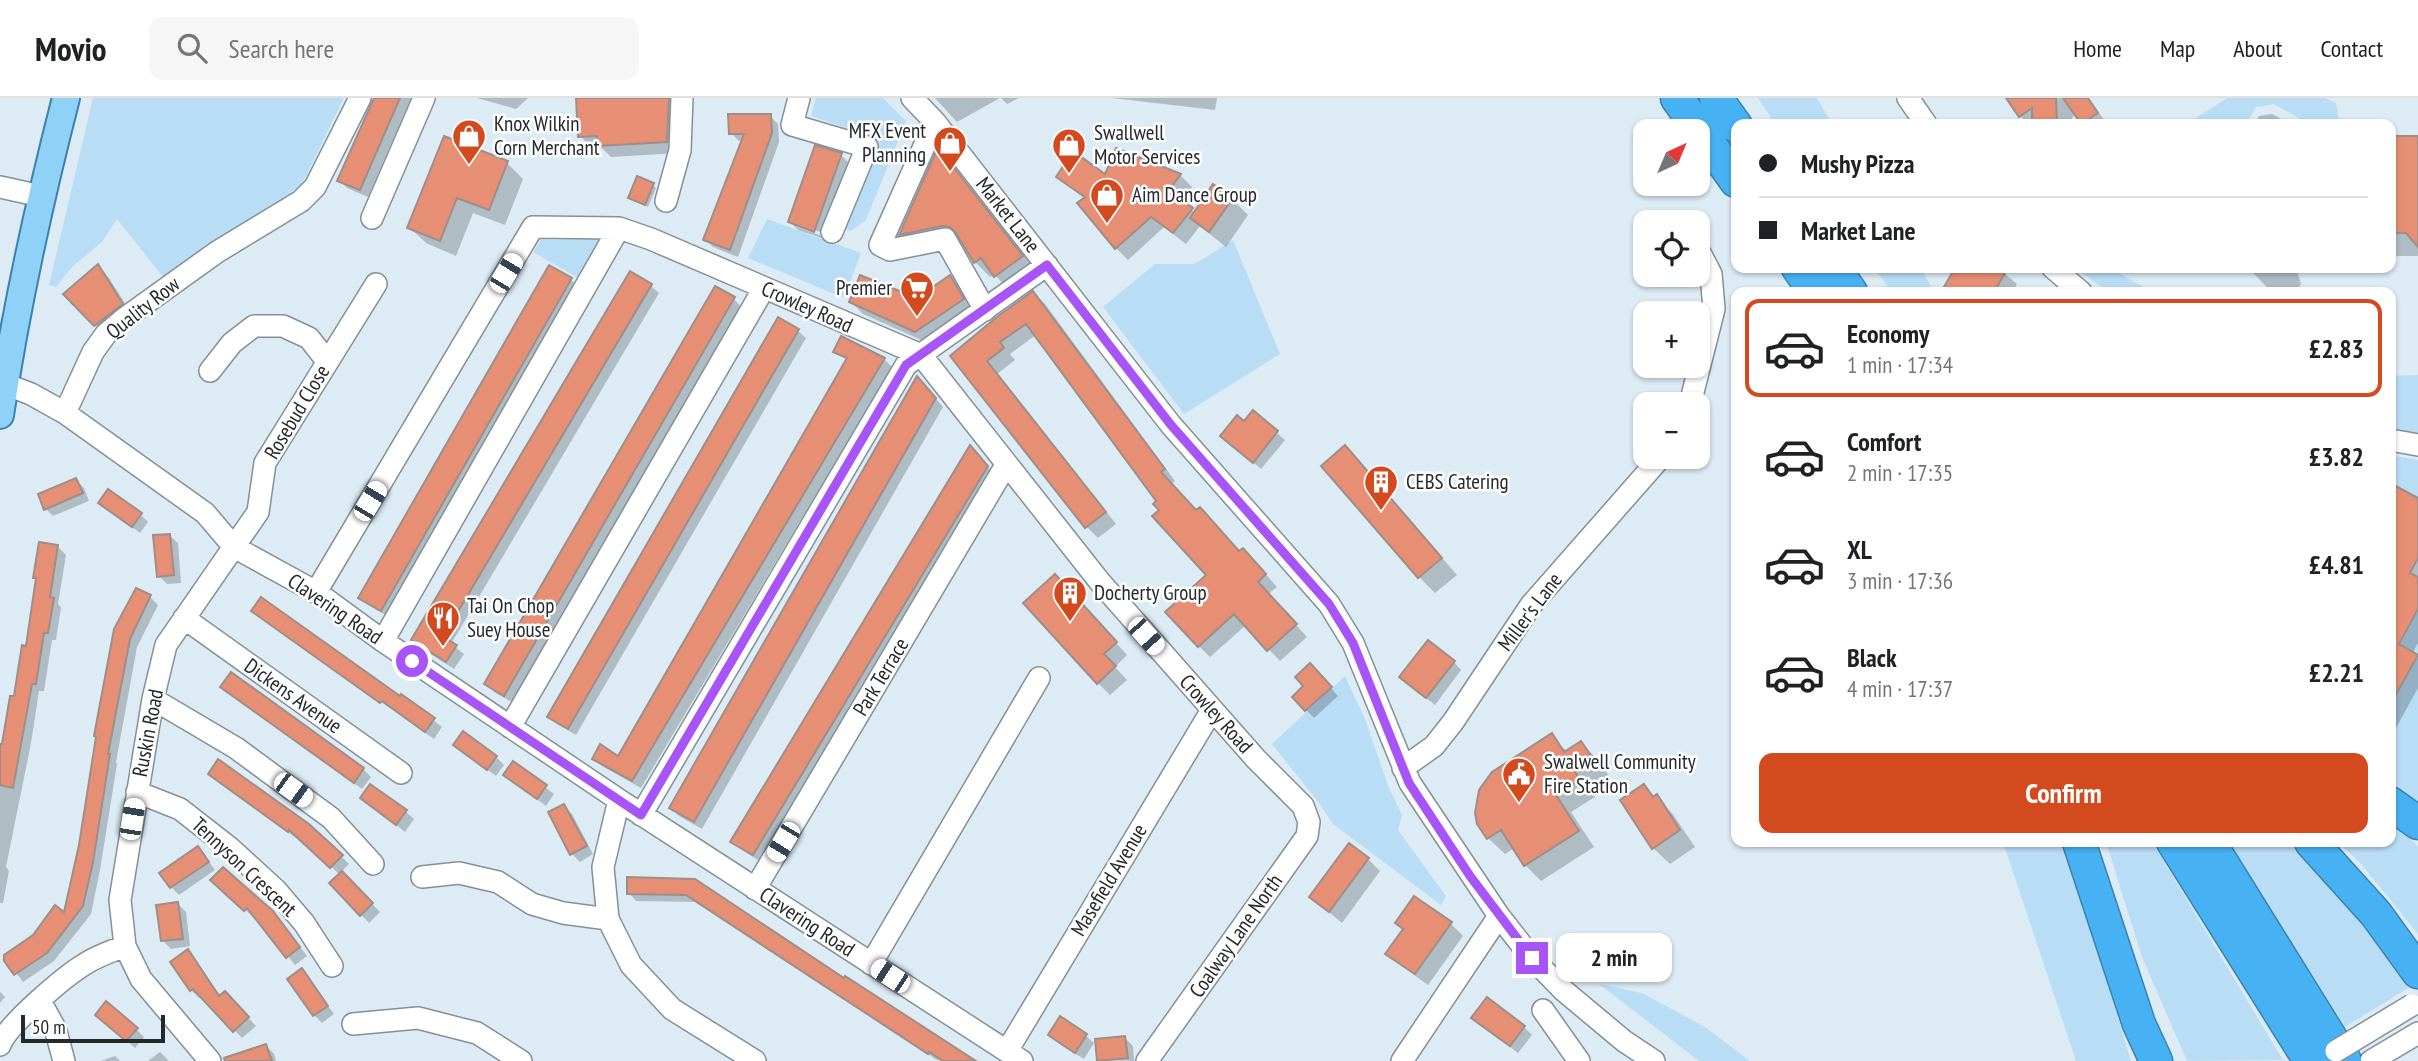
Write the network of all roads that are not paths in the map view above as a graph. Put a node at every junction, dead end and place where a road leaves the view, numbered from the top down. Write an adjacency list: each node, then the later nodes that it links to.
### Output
1 (65, 98): 17 (main road)
2 (360, 98): 35 (street, Quality Row)
3 (424, 98): 19 (street)
4 (682, 98): 18 (street)
5 (799, 98): 21 (street)
6 (912, 98): 14 (street, Market Lane)
7 (1677, 98): 15 (highway)
8 (1716, 98): 11 (highway)
9 (1727, 98): 12 (highway)
10 (1908, 98): 13 (street)
11 (1731, 119)
12 (1739, 119)
13 (1923, 119)
14 (935, 122): 22 (street, Market Lane); 28 (street)
15 (1731, 174)
16 (0, 187): 17 (street)
17 (41, 196): 29 (main road)
18 (666, 201)
19 (372, 218)
20 (620, 229): 27 (street, Crowley Road); 42 (street, Crowley Road); 44 (street)
21 (832, 232)
22 (1047, 265): 28 (street); 49 (street, Market Lane)
23 (1710, 272): 34 (street)
24 (2059, 273): 26 (street)
25 (376, 284): 31 (street, Rosebud Close)
26 (2075, 287)
27 (764, 288): 30 (street, Crowley Road); 48 (street)
28 (985, 310): 30 (street)
29 (7, 329): 33 (main road)
30 (921, 355): 39 (street, Crowley Road); 55 (street)
31 (327, 361): 32 (street); 41 (street, Rosebud Close)
32 (210, 371)
33 (5, 384): 35 (street, Clavering Road); 36 (main road)
34 (1693, 392)
35 (65, 413): 41 (street, Clavering Road)
36 (0, 415)
37 (2396, 441): 38 (street)
38 (2418, 445)
39 (1006, 466): 47 (street, Crowley Road); 63 (street, Park Terrace)
40 (1650, 469): 49 (street, Miller's Lane)
41 (234, 547): 42 (street, Clavering Road); 43 (street, Ruskin Road)
42 (316, 592): 44 (street, Clavering Road)
43 (184, 618): 46 (street, Ruskin Road); 50 (street, Dickens Avenue)
44 (383, 641): 48 (street, Clavering Road)
45 (1039, 678): 67 (street)
46 (153, 699): 51 (street, Ruskin Road); 61 (street)
47 (1212, 709): 53 (street, Crowley Road); 76 (street, Masefield Avenue)
48 (510, 727): 52 (street, Clavering Road)
49 (1402, 768): 64 (street, Market Lane)
50 (401, 773)
51 (136, 792): 66 (street, Ruskin Road); 68 (street, Tennyson Crescent)
52 (619, 800): 55 (street, Clavering Road); 65 (street)
53 (1303, 806): 81 (street, Coalway Lane North)
54 (2396, 807): 56 (highway)
55 (641, 815): 63 (street, Clavering Road)
56 (2418, 822)
57 (2081, 847): 85 (highway)
58 (2176, 847): 86 (highway)
59 (2212, 847): 88 (highway)
60 (2316, 847): 69 (highway)
61 (373, 864)
62 (422, 877): 65 (street)
63 (755, 889): 67 (street, Clavering Road)
64 (1499, 916): 82 (street); 84 (street, Market Lane)
65 (608, 919): 77 (street)
66 (125, 946): 70 (street); 79 (street, Ruskin Road)
67 (871, 964): 76 (street, Clavering Road)
68 (332, 966)
69 (2418, 972)
70 (40, 1001): 75 (street); 78 (street)
71 (2415, 1003): 87 (street, bridge)
72 (1543, 1010): 83 (street)
73 (353, 1024): 80 (street)
74 (2418, 1033): 89 (street)
75 (0, 1045)
76 (1014, 1056)
77 (750, 1059)
78 (64, 1061)
79 (210, 1061)
80 (521, 1061)
81 (1147, 1061)
82 (1402, 1061)
83 (1579, 1061)
84 (1654, 1061)
85 (2156, 1061)
86 (2310, 1061)
87 (2319, 1061)
88 (2345, 1061)
89 (2371, 1061)

